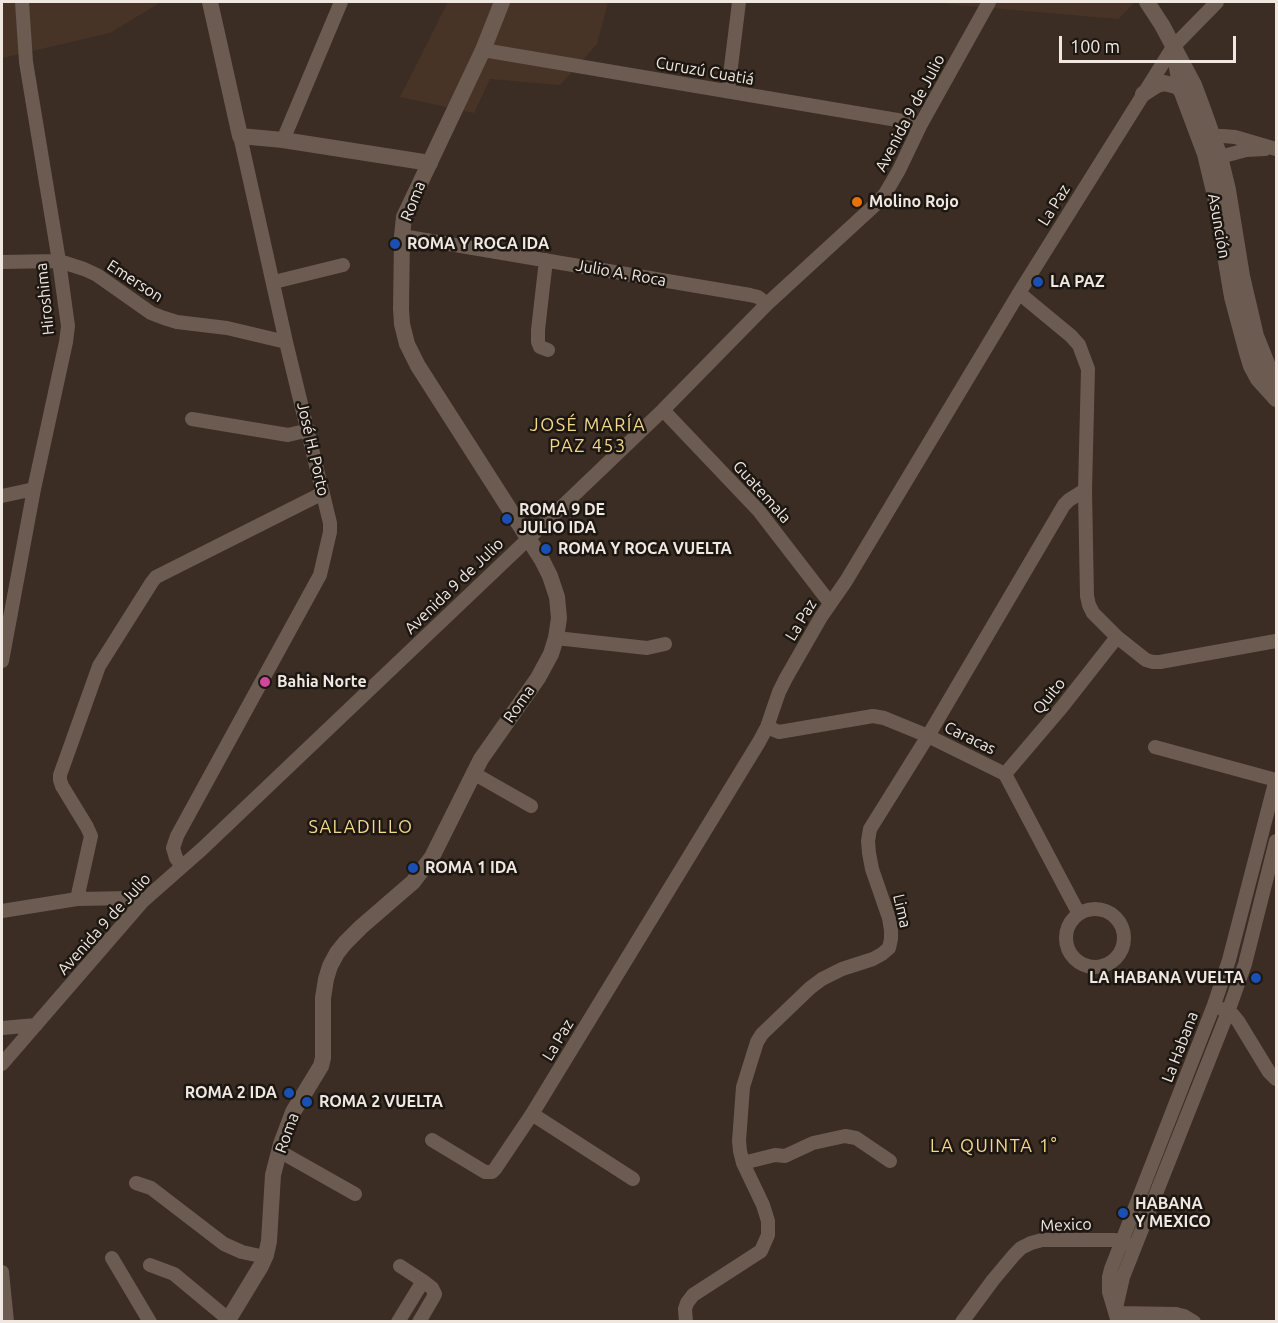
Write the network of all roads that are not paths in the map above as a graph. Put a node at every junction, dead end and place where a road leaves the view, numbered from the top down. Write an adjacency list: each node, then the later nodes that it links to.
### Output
1 (22, 2): 22 (street, Hiroshima)
2 (210, 2): 15 (main road, José H. Porto)
3 (341, 2): 16 (street)
4 (502, 2): 10 (main road, Roma)
5 (739, 2): 12 (street)
6 (989, 2): 14 (street, Avenida 9 de Julio)
7 (1147, 2): 9 (main road, Asunción)
8 (1217, 2): 9 (street, La Paz)
9 (1173, 47): 11 (main road, Asunción); 13 (street, La Paz); 17 (main road, Asunción)
10 (490, 51): 12 (street, Curuzú Cuatiá); 19 (main road, Roma)
11 (1181, 90): 13 (main road); 17 (main road, Asunción)
12 (728, 91): 14 (street, Curuzú Cuatiá)
13 (1143, 94): 26 (street, La Paz)
14 (921, 124): 27 (street, Avenida 9 de Julio)
15 (240, 136): 16 (main road); 25 (street, José H. Porto)
16 (283, 140): 19 (main road)
17 (1209, 147): 18 (street); 18 (street); 30 (main road, Asunción); 31 (main road, Asunción)
18 (1276, 149)
19 (430, 163): 20 (main road, Roma)
20 (402, 236): 21 (street, Julio A. Roca); 39 (main road, Roma)
21 (546, 260): 27 (street, Julio A. Roca); 29 (street)
22 (59, 261): 23 (street, Emerson); 28 (street, Emerson); 35 (street, Hiroshima)
23 (2, 262)
24 (343, 264): 25 (street)
25 (274, 282): 28 (street, José H. Porto)
26 (1019, 293): 36 (street); 40 (street, La Paz)
27 (766, 304): 32 (street, Avenida 9 de Julio)
28 (286, 342): 34 (street, José H. Porto)
29 (548, 350)
30 (1276, 378)
31 (1276, 399)
32 (663, 410): 39 (street, Avenida 9 de Julio); 40 (street, Guatemala)
33 (192, 418): 34 (street)
34 (309, 430): 37 (street, José H. Porto)
35 (34, 489): 38 (street); 45 (street, Hiroshima)
36 (1085, 490): 41 (street); 47 (street, Lima)
37 (323, 493): 54 (street, José H. Porto); 55 (street)
38 (2, 496)
39 (528, 539): 42 (main road, Roma); 54 (street, Avenida 9 de Julio)
40 (830, 603): 46 (street, La Paz)
41 (1117, 637): 43 (street); 50 (street, Quito)
42 (556, 638): 44 (street); 49 (main road, Roma)
43 (1276, 641)
44 (665, 644)
45 (2, 662)
46 (767, 727): 47 (street, Caracas); 65 (street, La Paz)
47 (928, 736): 50 (street, Caracas); 69 (street, Lima)
48 (1155, 747): 51 (street)
49 (473, 773): 52 (street); 67 (main road, Roma)
50 (1005, 774): 58 (street, Caracas)
51 (1276, 779): 59 (street, La Habana)
52 (531, 806)
53 (1276, 841): 60 (street)
54 (182, 866): 56 (street, Avenida 9 de Julio)
55 (77, 899): 56 (street); 57 (street)
56 (143, 901): 61 (street, Avenida 9 de Julio)
57 (2, 911)
58 (1078, 914): 58 (street)
59 (1214, 1005): 60 (street); 73 (street, La Habana)
60 (1228, 1012): 64 (street); 73 (street)
61 (36, 1025): 62 (street); 63 (street, Avenida 9 de Julio)
62 (2, 1028)
63 (2, 1064)
64 (1276, 1079)
65 (532, 1114): 66 (street, La Paz); 70 (street)
66 (432, 1140)
67 (279, 1151): 72 (street); 74 (main road, Roma)
68 (890, 1161): 69 (street)
69 (743, 1163): 86 (street, Lima)
70 (633, 1179)
71 (136, 1183): 74 (street)
72 (355, 1194)
73 (1128, 1244): 80 (street, La Habana); 87 (street, Mexico)
74 (265, 1257): 81 (main road, Roma)
75 (112, 1258): 83 (street)
76 (150, 1265): 81 (street)
77 (400, 1266): 79 (street)
78 (2, 1272): 82 (street)
79 (423, 1281): 84 (street); 85 (street)
80 (1117, 1318): 88 (street)
81 (227, 1320)
82 (7, 1322)
83 (150, 1322)
84 (398, 1322)
85 (419, 1322)
86 (686, 1322)
87 (962, 1322)
88 (1194, 1322)

